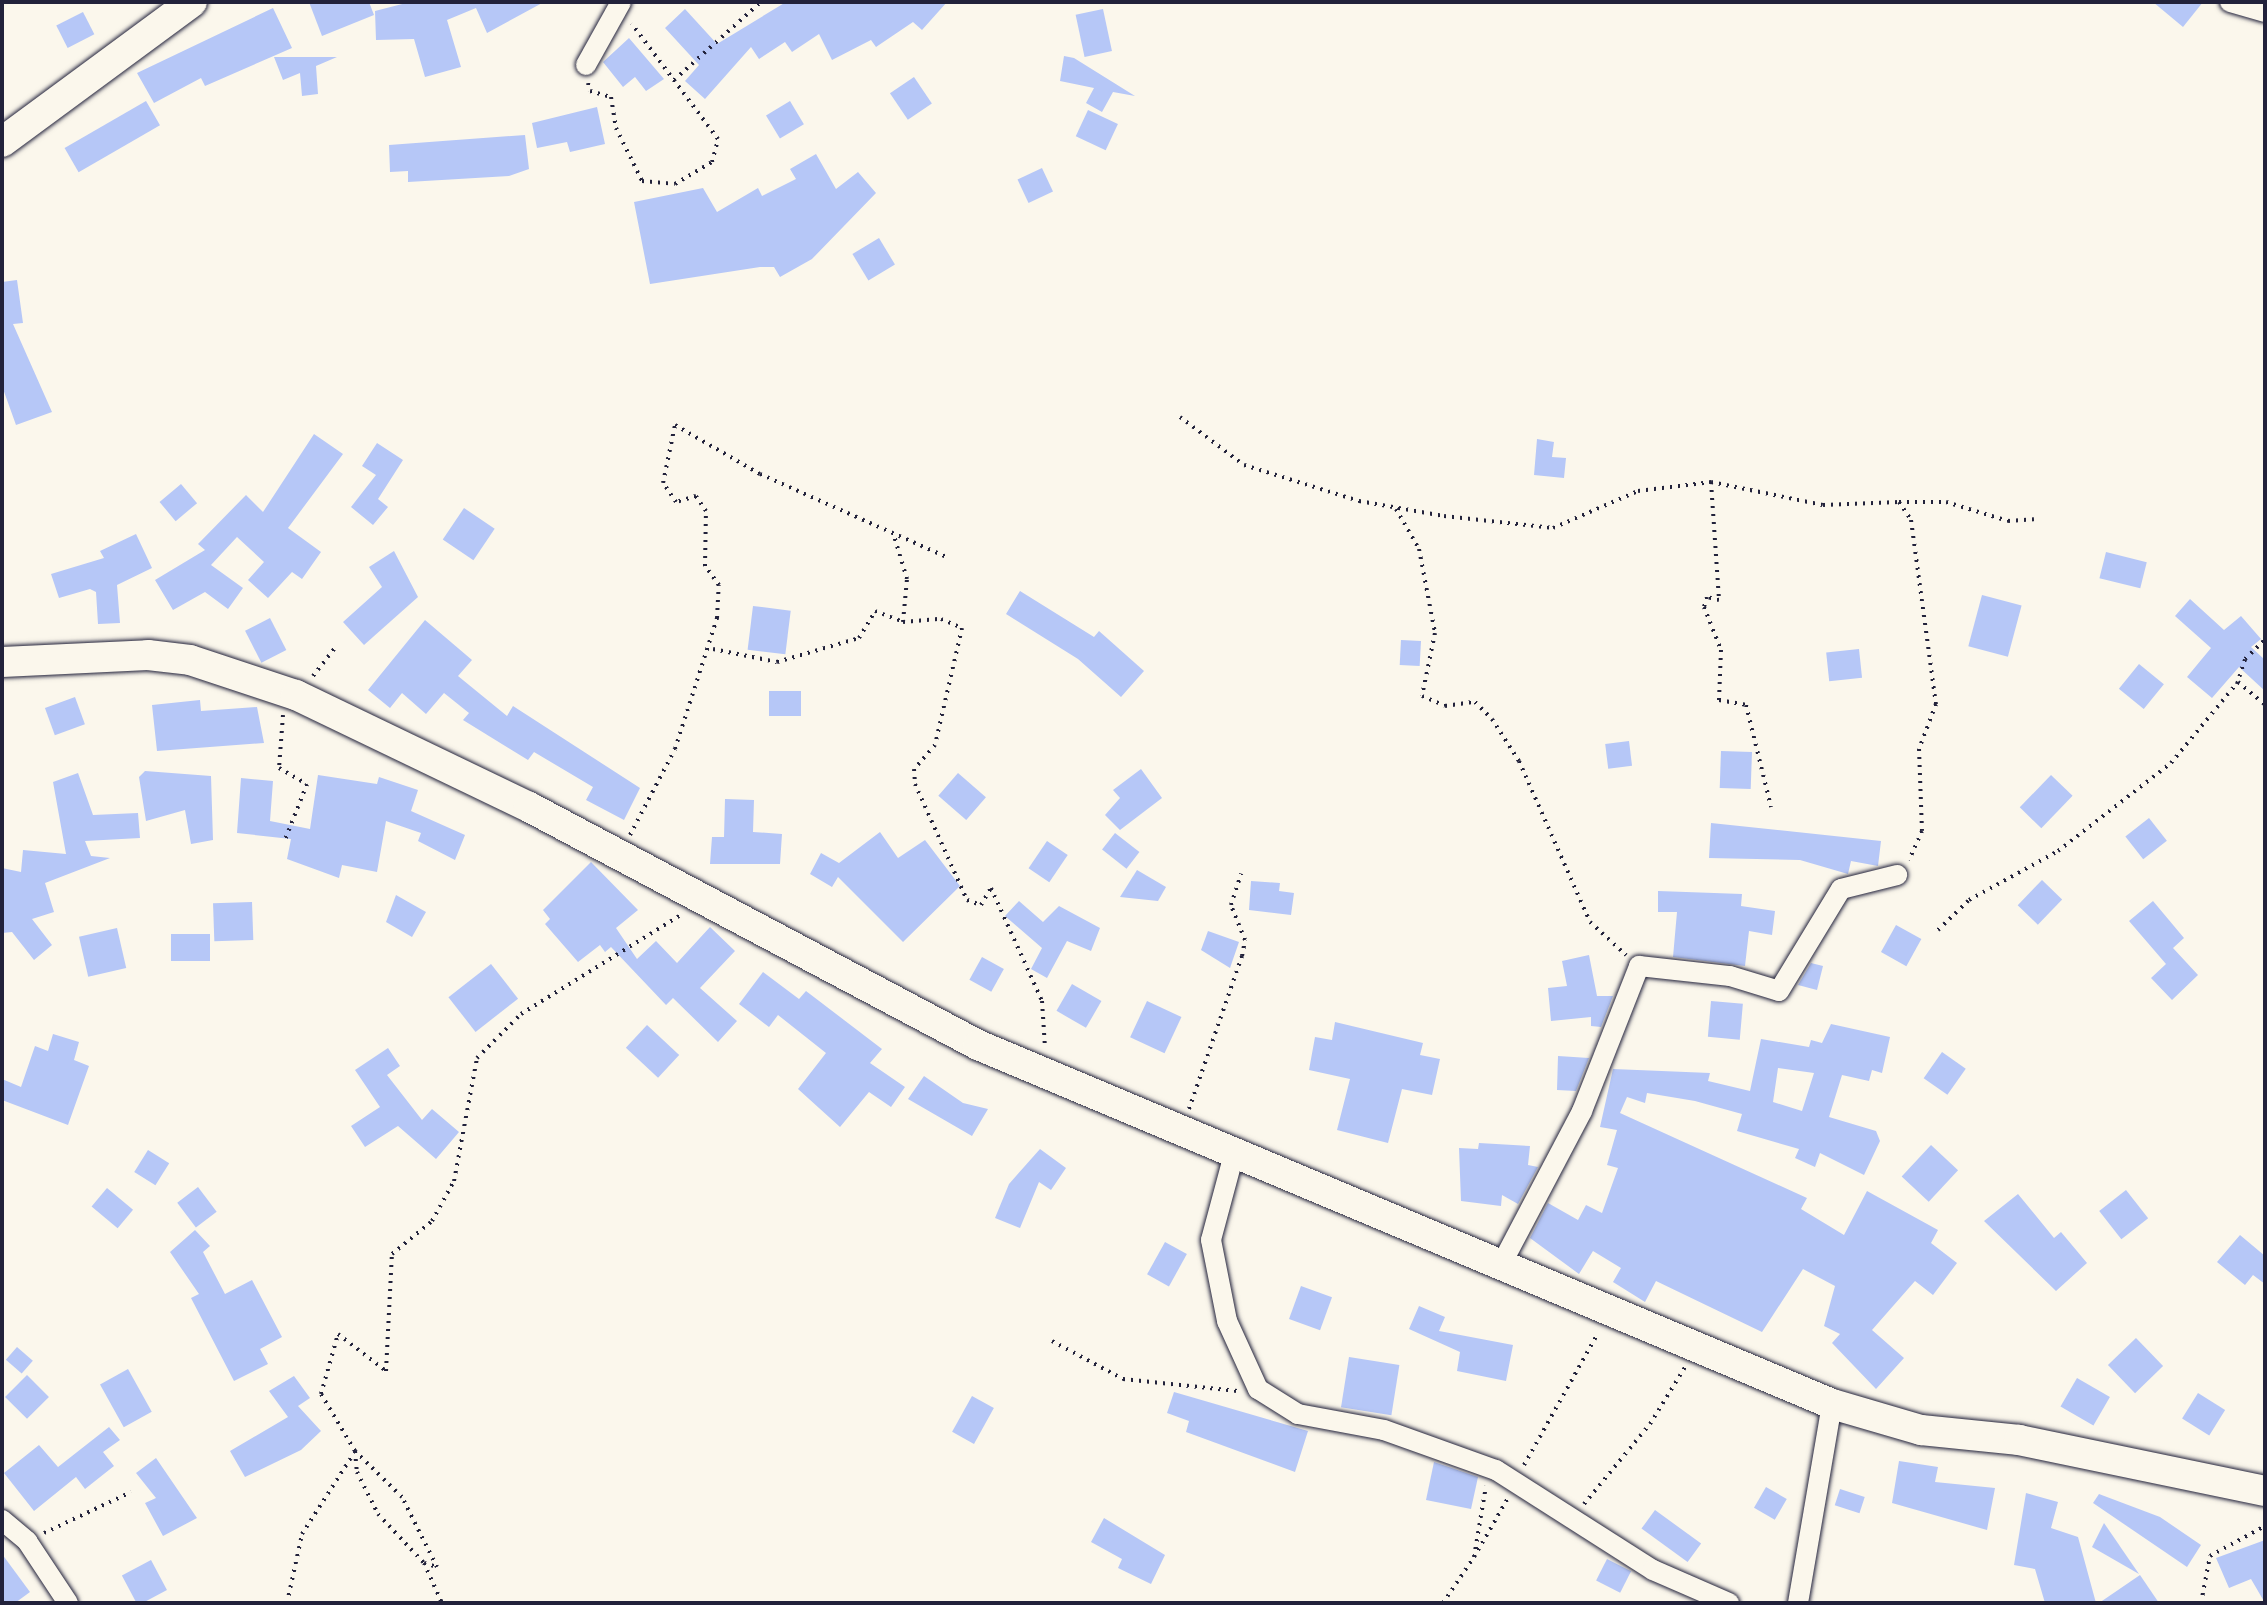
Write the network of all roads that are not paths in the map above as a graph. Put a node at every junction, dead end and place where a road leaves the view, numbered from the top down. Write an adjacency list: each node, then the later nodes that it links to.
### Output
1 (192, 2): 6 (street)
2 (2230, 2): 4 (street)
3 (621, 3): 5 (street)
4 (2265, 12)
5 (586, 65)
6 (2, 142)
7 (2, 662): 9 (street)
8 (1897, 875): 10 (street)
9 (1234, 1154): 10 (street); 15 (street)
10 (1502, 1263): 11 (street)
11 (1832, 1404): 12 (street); 16 (street)
12 (2265, 1491)
13 (2, 1520): 14 (street)
14 (68, 1603)
15 (1729, 1603)
16 (1798, 1603)

